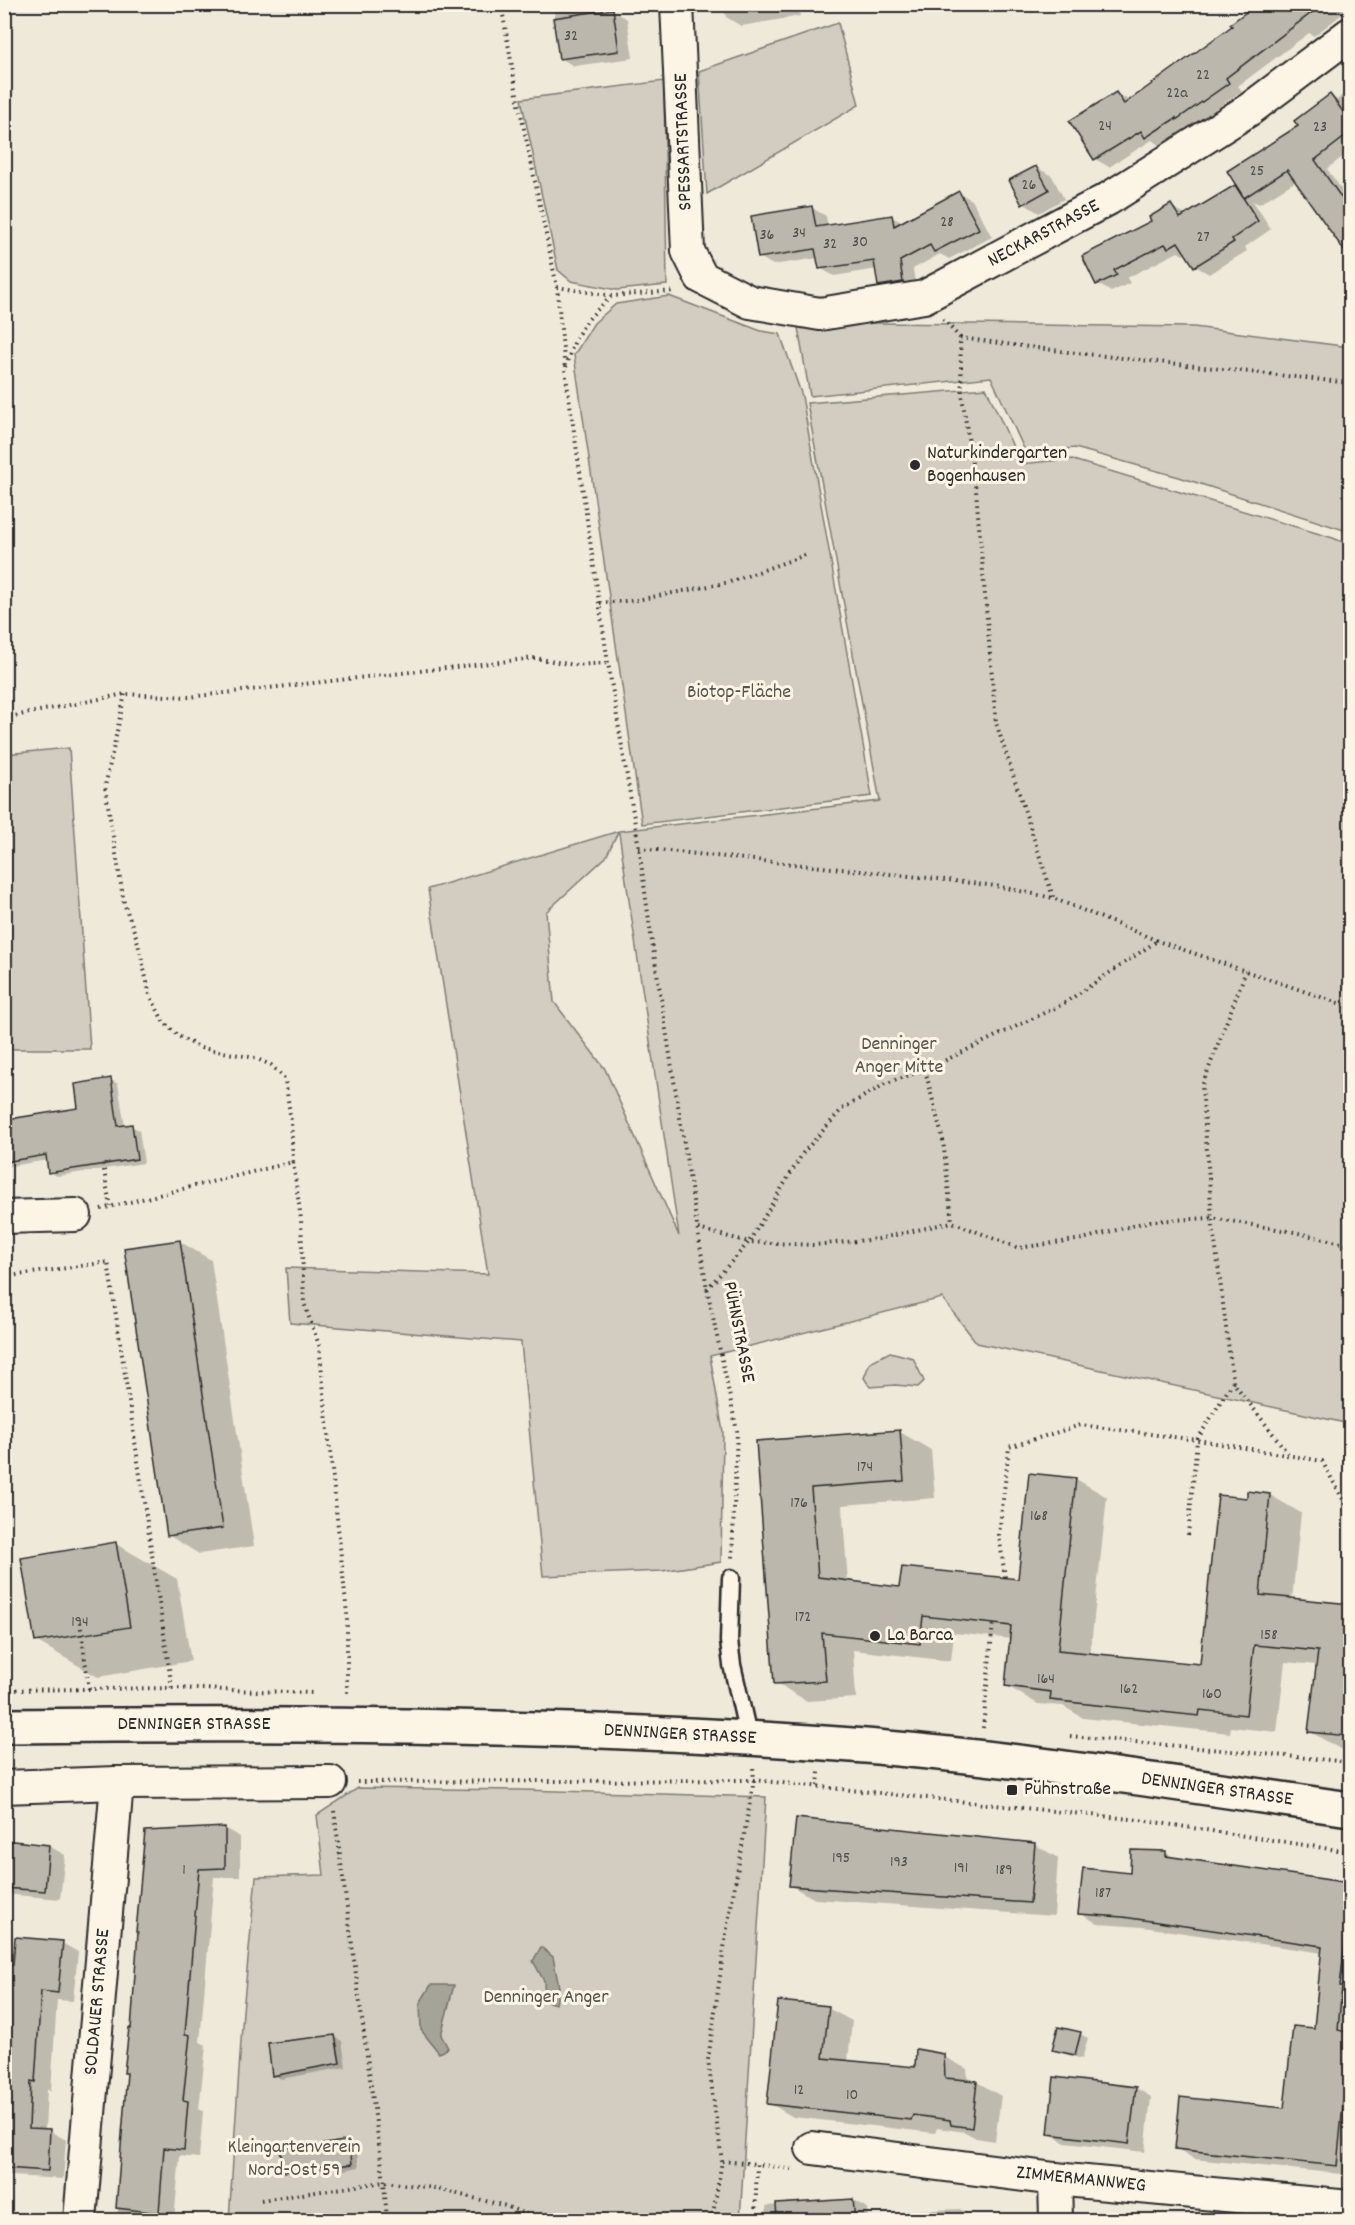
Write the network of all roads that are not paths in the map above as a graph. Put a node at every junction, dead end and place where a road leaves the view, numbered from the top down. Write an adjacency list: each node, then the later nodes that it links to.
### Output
1 (677, 4): 3 (street, SPESSARTSTRASSE)
2 (1350, 34): 3 (street, NECKARSTRASSE)
3 (701, 277)
4 (75, 1215): 5 (street)
5 (4, 1217)
6 (731, 1578): 8 (lane)
7 (4, 1726): 8 (street, DENNINGER STRASSE)
8 (750, 1739): 12 (street, DENNINGER STRASSE)
9 (330, 1782): 10 (street)
10 (117, 1783): 11 (street); 16 (street, SOLDAUER STRASSE)
11 (4, 1787)
12 (1350, 1809)
13 (812, 2148): 14 (street, ZIMMERMANNWEG)
14 (1055, 2179): 15 (street, ZIMMERMANNWEG); 17 (street)
15 (1350, 2207)
16 (80, 2220)
17 (1056, 2220)

